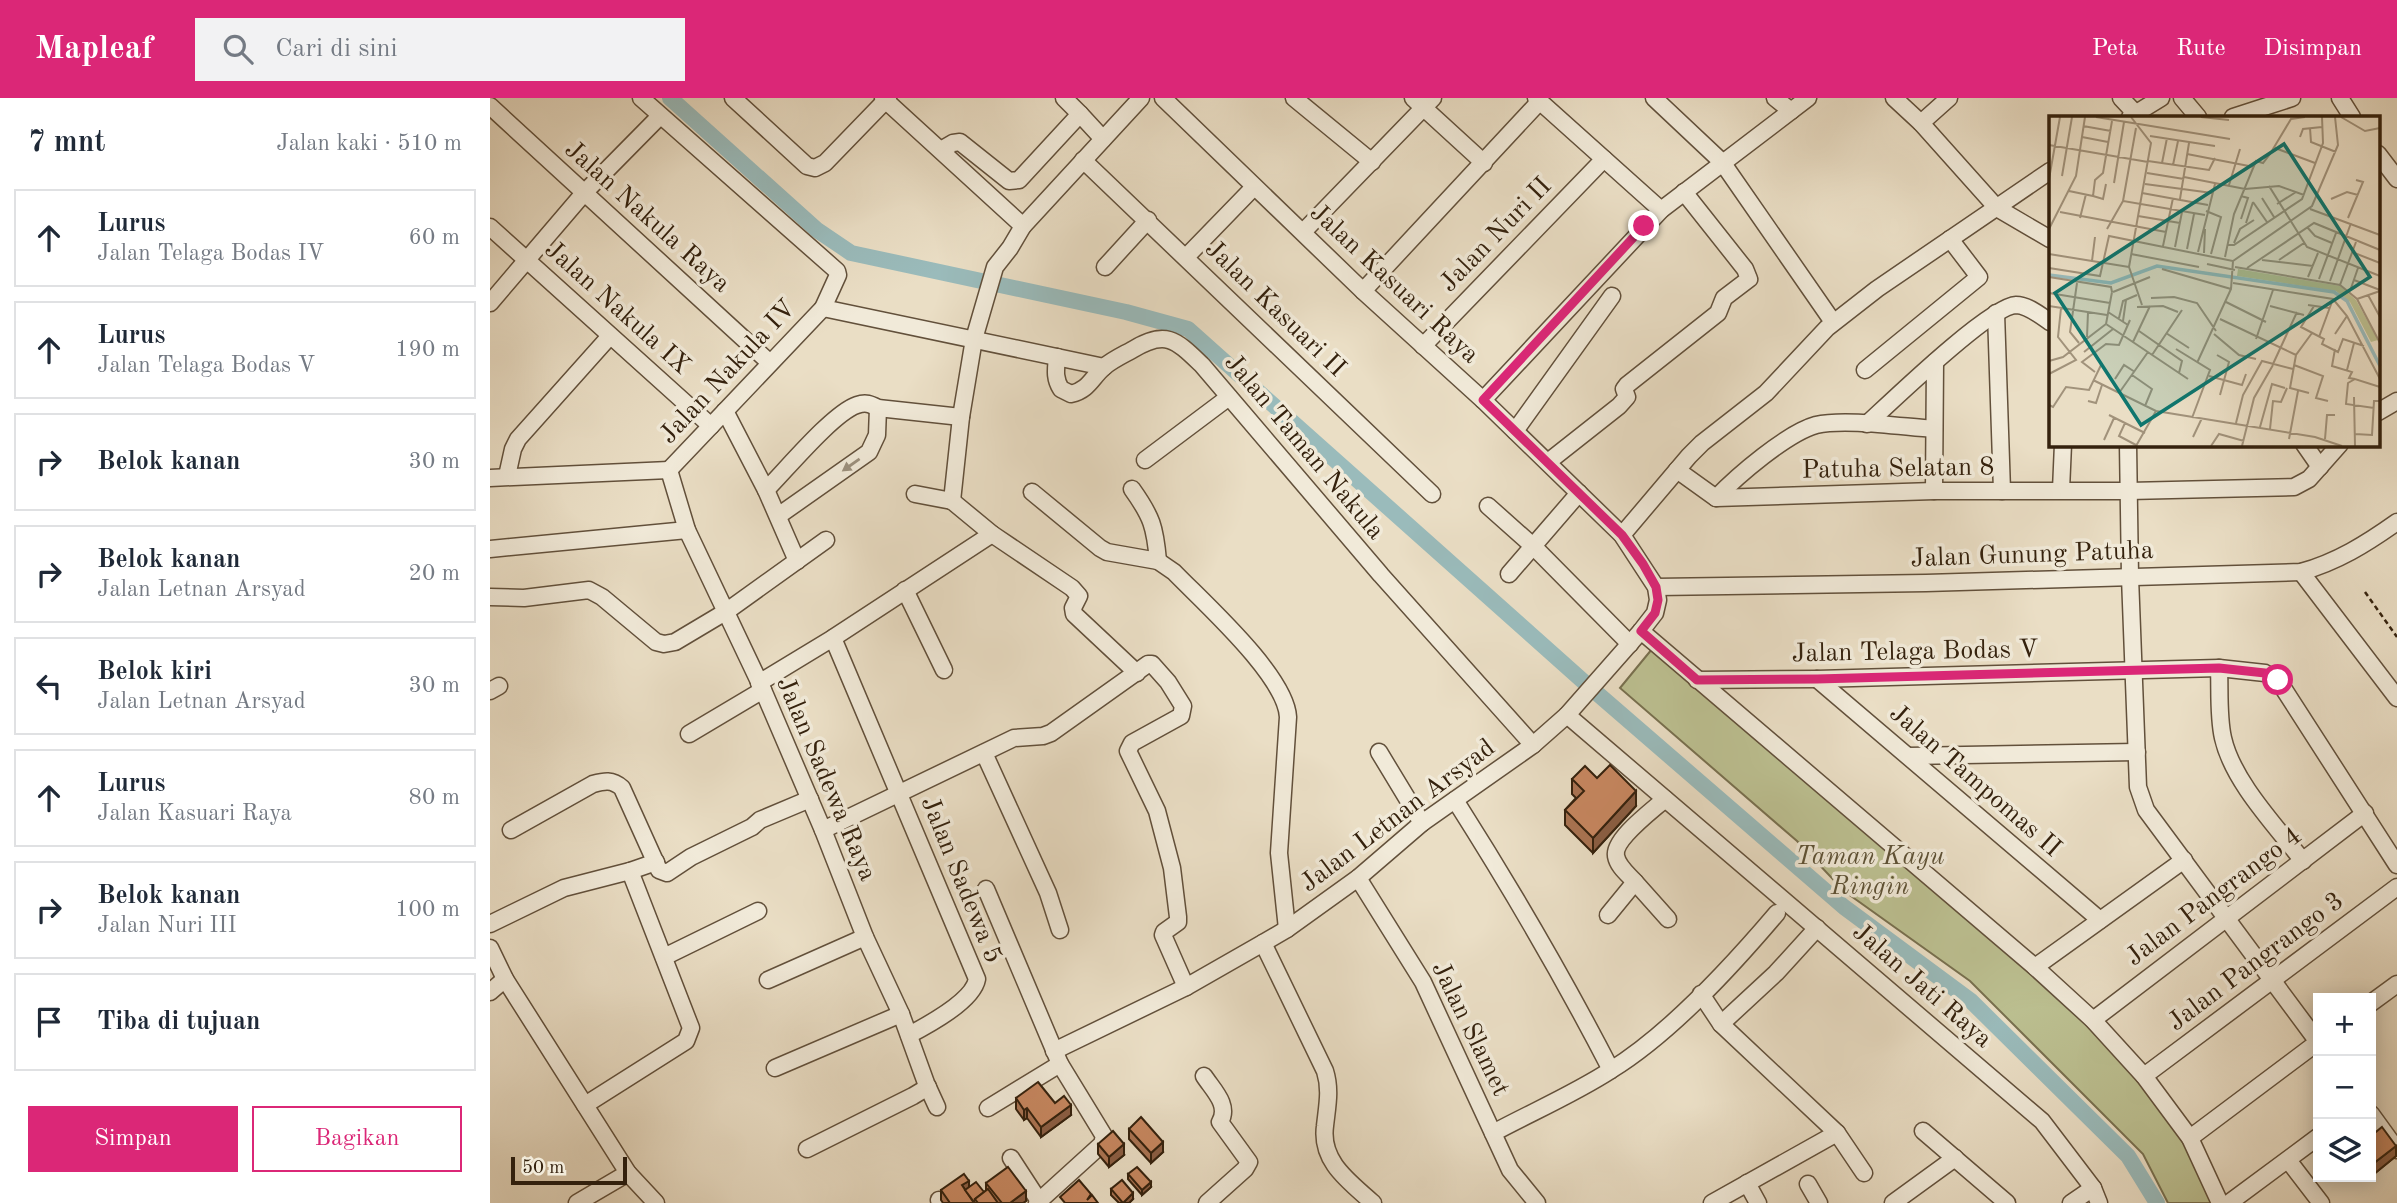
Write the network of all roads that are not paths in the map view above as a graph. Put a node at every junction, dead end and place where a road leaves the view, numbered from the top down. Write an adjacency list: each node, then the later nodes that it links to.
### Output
1 (641, 98): 24 (street)
2 (733, 98): 17 (street)
3 (1064, 98): 22 (street)
4 (1141, 98): 29 (street)
5 (1163, 98): 39 (street, Jalan Kasuari Raya)
6 (1294, 98): 34 (street)
7 (1654, 98): 35 (street)
8 (1775, 98): 21 (street)
9 (1808, 98): 21 (street)
10 (1894, 98): 28 (street)
11 (1949, 98): 28 (street)
12 (2121, 98): 23 (street)
13 (2161, 98): 23 (street)
14 (2182, 98): 25 (street)
15 (2292, 98): 26 (street)
16 (2340, 98): 27 (street)
17 (886, 99): 30 (street)
18 (1538, 100): 32 (street); 36 (street)
19 (1423, 101): 34 (street); 36 (street)
20 (490, 106): 41 (street, Jalan Nakula Raya)
21 (1791, 111): 35 (street)
22 (1080, 114): 29 (street); 30 (street)
23 (2133, 115)
24 (660, 116): 41 (street); 56 (street, Jalan Nakula IV)
25 (2196, 116)
26 (2236, 116)
27 (2350, 116)
28 (1921, 123): 42 (street)
29 (1103, 139): 33 (street)
30 (941, 150): 45 (street)
31 (2380, 157): 38 (street)
32 (1604, 159): 43 (street); 62 (street, Jalan Nuri II)
33 (1083, 160): 44 (street, Jalan Kasuari II); 45 (street)
34 (1372, 162): 47 (street)
35 (1722, 162): 40 (street); 59 (street)
36 (1484, 163): 53 (street)
37 (2049, 172): 42 (street)
38 (2397, 179)
39 (1254, 187): 47 (street, Jalan Kasuari Raya); 50 (street)
40 (1684, 192): 43 (street); 84 (street)
41 (584, 193): 51 (street); 65 (street, Jalan Nakula Raya)
42 (1997, 208): 48 (street); 49 (street)
43 (1661, 210): 69 (street)
44 (1148, 220): 50 (street, Jalan Kasuari II); 52 (street)
45 (1023, 226): 61 (street)
46 (490, 227): 51 (street, Jalan Nakula IX)
47 (1303, 232): 53 (street, Jalan Kasuari Raya)
48 (2049, 238)
49 (1950, 239): 59 (street); 67 (street)
50 (1186, 257): 99 (street, Jalan Kasuari II)
51 (527, 260): 55 (street); 60 (street, Jalan Nakula IX)
52 (1105, 267)
53 (1363, 291): 62 (street, Jalan Kasuari Raya)
54 (1612, 296): 78 (street)
55 (490, 303)
56 (823, 307): 61 (street); 65 (street, Jalan Nakula IV)
57 (1996, 313): 58 (street); 64 (street); 94 (street)
58 (2049, 321)
59 (1833, 322): 87 (street)
60 (610, 336): 76 (street, Jalan Nakula IX); 88 (street)
61 (974, 339): 63 (street); 74 (street)
62 (1423, 346): 69 (street, Jalan Kasuari Raya)
63 (1057, 357): 66 (street); 66 (street)
64 (1935, 362): 75 (street); 77 (street)
65 (770, 363): 72 (street, Jalan Nakula IV)
66 (1104, 367): 68 (street, Jalan Taman Nakula)
67 (1865, 370)
68 (1229, 397): 83 (street); 133 (street, Jalan Taman Nakula)
69 (1483, 400): 78 (street, Jalan Kasuari Raya)
70 (2397, 401): 73 (street)
71 (878, 408): 74 (street); 91 (street); 103 (street, one-way to 103)
72 (725, 411): 76 (street, Jalan Nakula IV); 91 (street)
73 (2380, 411)
74 (961, 417): 101 (street)
75 (1867, 424): 77 (street); 100 (street)
76 (710, 426): 86 (street, Jalan Nakula IV)
77 (1934, 429): 93 (street)
78 (1515, 431): 84 (street, Jalan Kasuari Raya)
79 (2063, 446): 92 (street)
80 (2128, 446): 95 (street)
81 (2305, 446): 85 (street)
82 (2338, 446): 85 (street, Patuha Selatan 8)
83 (1145, 460)
84 (1548, 462): 97 (street, Jalan Kasuari Raya)
85 (2320, 467): 95 (street, Patuha Selatan 8)
86 (669, 470): 88 (street); 105 (street, Jalan Sadewa Raya)
87 (1677, 470): 100 (street); 107 (street)
88 (508, 476): 89 (street)
89 (490, 478)
90 (1132, 489): 112 (street)
91 (766, 490): 103 (street)
92 (2061, 490): 94 (street, Patuha Selatan 8); 95 (street, Patuha Selatan 8)
93 (1934, 491): 94 (street, Patuha Selatan 8); 100 (street, Patuha Selatan 8)
94 (2002, 491)
95 (2129, 491): 115 (street)
96 (1032, 492): 112 (street)
97 (1579, 493): 107 (street, Jalan Kasuari Raya); 109 (street)
98 (915, 494): 101 (street)
99 (1432, 494)
100 (1716, 498)
101 (952, 501): 106 (street)
102 (1488, 506): 109 (street)
103 (778, 516): 111 (street)
104 (2397, 523): 113 (street, Jalan Gunung Patuha)
105 (687, 530): 110 (street); 119 (street, Jalan Sadewa Raya)
106 (992, 534): 117 (street); 126 (street)
107 (1622, 535): 116 (street)
108 (825, 540): 111 (street)
109 (1534, 547): 114 (street); 122 (street)
110 (490, 549)
111 (797, 561): 119 (street)
112 (1158, 561): 163 (street)
113 (2301, 572): 115 (street, Jalan Gunung Patuha); 130 (street)
114 (1509, 573)
115 (2130, 577): 116 (street, Jalan Gunung Patuha); 125 (street)
116 (1656, 587): 120 (street, Jalan Letnan Arsyad)
117 (905, 590): 121 (street); 124 (street)
118 (490, 597): 119 (street)
119 (727, 611): 129 (street, Jalan Sadewa Raya)
120 (1641, 631): 122 (street, Jalan Letnan Arsyad); 128 (street)
121 (833, 638): 129 (street); 138 (street)
122 (1630, 644): 131 (street, Jalan Letnan Arsyad)
123 (2219, 668): 125 (street, Jalan Telaga Bodas V); 142 (street, Jalan Telaga Bodas V); 147 (street)
124 (944, 670)
125 (2135, 670): 127 (street, Jalan Telaga Bodas V); 135 (street)
126 (1137, 673): 136 (street); 173 (street)
127 (1817, 679): 128 (street, Jalan Telaga Bodas V); 137 (street, Jalan Tampomas II)
128 (1697, 680): 169 (street)
129 (761, 687): 132 (street); 139 (street, Jalan Sadewa Raya)
130 (2397, 698)
131 (1572, 710): 133 (street, Jalan Letnan Arsyad); 141 (street, Jalan Jati Raya)
132 (689, 734)
133 (1533, 745): 140 (street, Jalan Letnan Arsyad)
134 (1379, 752): 143 (street)
135 (2137, 752): 137 (street); 146 (street)
136 (985, 753): 138 (street); 164 (street)
137 (1909, 756): 160 (street, Jalan Tampomas II)
138 (900, 794): 145 (street); 181 (street, Jalan Sadewa 5)
139 (810, 799): 145 (street, Jalan Sadewa Raya); 148 (street)
140 (1455, 800): 143 (street, Jalan Letnan Arsyad); 186 (street)
141 (1665, 800): 152 (street); 162 (street, Jalan Jati Raya)
142 (2365, 813): 147 (street, Jalan Pangrango 4); 149 (street, Jalan Telaga Bodas V)
143 (1422, 823): 151 (street, Jalan Letnan Arsyad)
144 (511, 830): 148 (street)
145 (824, 830): 165 (street, Jalan Sadewa Raya)
146 (2184, 860): 158 (street); 160 (street)
147 (2303, 861): 158 (street, Jalan Pangrango 4)
148 (656, 862): 150 (street)
149 (2397, 865)
150 (630, 871): 161 (street); 168 (street)
151 (1358, 878): 163 (street, Jalan Letnan Arsyad); 195 (street, Jalan Slamet)
152 (1635, 882): 157 (street); 159 (street)
153 (2397, 887): 171 (street, Jalan Pangrango 3)
154 (986, 889): 184 (street)
155 (758, 911): 168 (street)
156 (1777, 913): 176 (street)
157 (1608, 915)
158 (2227, 918): 171 (street); 179 (street, Jalan Pangrango 4)
159 (1668, 919)
160 (2101, 920): 169 (street)
161 (490, 924)
162 (1817, 928): 180 (street); 210 (street, Jalan Jati Raya)
163 (1287, 929): 166 (street, Jalan Letnan Arsyad)
164 (1060, 930)
165 (865, 937): 172 (street); 178 (street, Jalan Sadewa Raya)
166 (1263, 943): 173 (street, Jalan Letnan Arsyad); 215 (street)
167 (490, 948): 170 (street)
168 (664, 957): 190 (street)
169 (2035, 967): 179 (street)
170 (505, 979): 174 (street); 190 (street)
171 (2272, 979): 182 (street); 188 (street, Jalan Pangrango 3)
172 (768, 980)
173 (1186, 987): 184 (street, Jalan Letnan Arsyad)
174 (490, 992)
175 (2394, 993): 177 (street)
176 (1701, 994): 180 (street); 186 (street)
177 (2376, 1001)
178 (901, 1014): 181 (street, Jalan Sadewa Raya); 185 (street)
179 (2093, 1020): 188 (street)
180 (1721, 1024): 196 (street)
181 (909, 1035): 189 (street, Jalan Sadewa Raya)
182 (2313, 1035)
183 (2313, 1046): 197 (street)
184 (1057, 1057): 192 (street, Jalan Letnan Arsyad); 204 (street)
185 (775, 1068)
186 (1611, 1070): 195 (street)
187 (1203, 1076): 214 (street)
188 (2144, 1076): 197 (street)
189 (928, 1087): 191 (street, Jalan Sadewa Raya); 199 (street)
190 (585, 1105): 205 (street)
191 (937, 1107)
192 (988, 1108)
193 (2375, 1119): 200 (street)
194 (1923, 1131): 202 (street)
195 (1493, 1133): 216 (street, Jalan Slamet)
196 (1837, 1133): 206 (street); 207 (street)
197 (2190, 1138): 223 (street)
198 (2313, 1141): 203 (street)
199 (807, 1149)
200 (2397, 1150)
201 (1011, 1158): 211 (street)
202 (1955, 1158): 220 (street); 221 (street)
203 (2288, 1160): 224 (street); 225 (street)
204 (1070, 1171): 209 (street); 211 (street)
205 (628, 1173): 212 (street); 213 (street)
206 (1864, 1173)
207 (1747, 1183): 217 (street); 218 (street)
208 (1808, 1184): 219 (street)
209 (1084, 1187)
210 (2096, 1196): 222 (street)
211 (1038, 1202)
212 (577, 1203)
213 (656, 1203)
214 (1207, 1203)
215 (1373, 1203)
216 (1537, 1203)
217 (1712, 1203)
218 (1758, 1203)
219 (1819, 1203)
220 (1893, 1203)
221 (2007, 1203)
222 (2071, 1203)
223 (2220, 1203)
224 (2229, 1203)
225 (2321, 1203)

